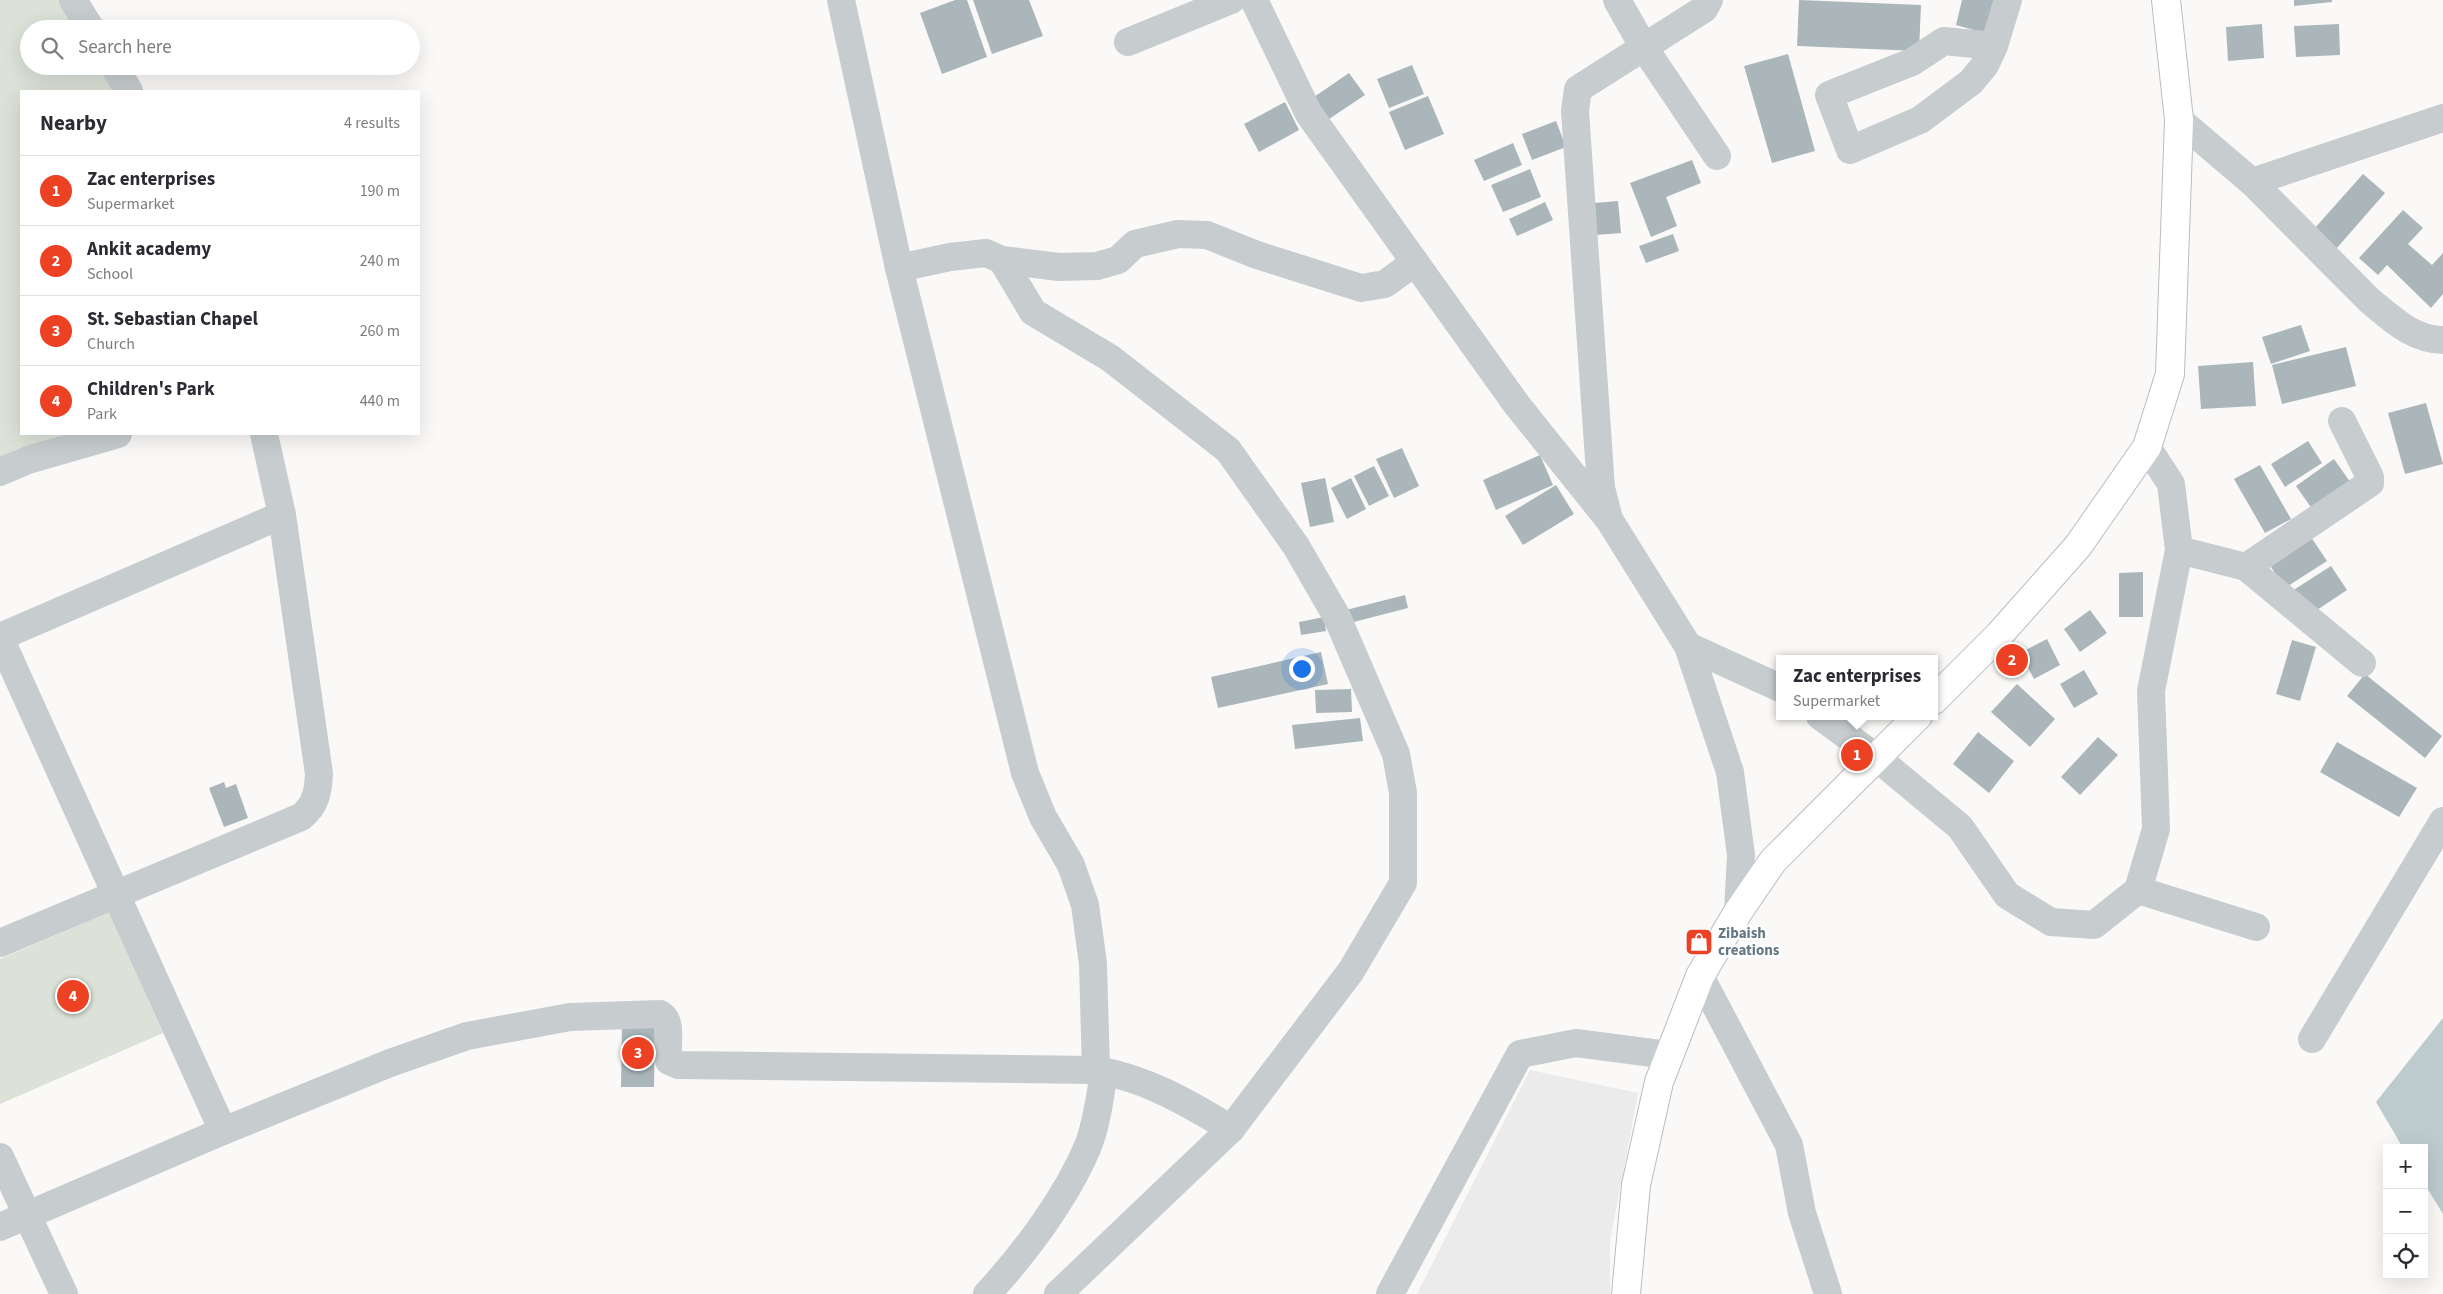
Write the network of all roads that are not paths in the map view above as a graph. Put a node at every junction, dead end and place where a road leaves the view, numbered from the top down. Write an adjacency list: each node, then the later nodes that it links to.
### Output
1 (73, 0): 9 (street)
2 (840, 0): 21 (street)
3 (1231, 0): 10 (street)
4 (1254, 0): 20 (street)
5 (1617, 0): 11 (street)
6 (1709, 0): 11 (street)
7 (2008, 0): 12 (street)
8 (2169, 4): 16 (main road)
9 (85, 20)
10 (1128, 42)
11 (1643, 46): 17 (street); 29 (street)
12 (1994, 46): 12 (street)
13 (119, 75): 14 (street)
14 (128, 90)
15 (2443, 118): 18 (street)
16 (2180, 120): 18 (street); 26 (main road)
17 (1717, 156)
18 (2252, 182): 22 (street)
19 (1002, 260): 20 (street); 21 (street); 50 (street)
20 (1415, 262): 29 (street)
21 (899, 268): 49 (street)
22 (2443, 340)
23 (2342, 421): 31 (street)
24 (115, 435): 27 (street)
25 (264, 435): 28 (street)
26 (2147, 447): 30 (street); 36 (main road)
27 (0, 472)
28 (282, 515): 32 (street); 42 (street)
29 (1610, 521): 33 (street)
30 (2180, 550): 31 (street); 41 (street)
31 (2246, 567): 34 (street)
32 (0, 638): 42 (street)
33 (1688, 646): 35 (street); 43 (street)
34 (2362, 663)
35 (1776, 686)
36 (1938, 696)
37 (1825, 720): 39 (street)
38 (1914, 720): 39 (main road)
39 (1877, 758): 41 (street); 43 (main road)
40 (2443, 821): 47 (street)
41 (2138, 890): 44 (street)
42 (117, 893): 45 (street); 51 (street)
43 (1738, 912): 46 (main road)
44 (2256, 927)
45 (0, 943)
46 (1700, 976): 48 (main road); 60 (street)
47 (2312, 1039)
48 (1668, 1055): 58 (street); 59 (main road)
49 (1100, 1071): 50 (street); 51 (street); 56 (street)
50 (1231, 1129): 57 (street)
51 (223, 1132): 53 (street)
52 (0, 1157): 53 (street)
53 (27, 1214): 54 (street); 55 (street)
54 (0, 1227)
55 (64, 1294)
56 (987, 1294)
57 (1058, 1294)
58 (1390, 1294)
59 (1626, 1294)
60 (1828, 1294)

